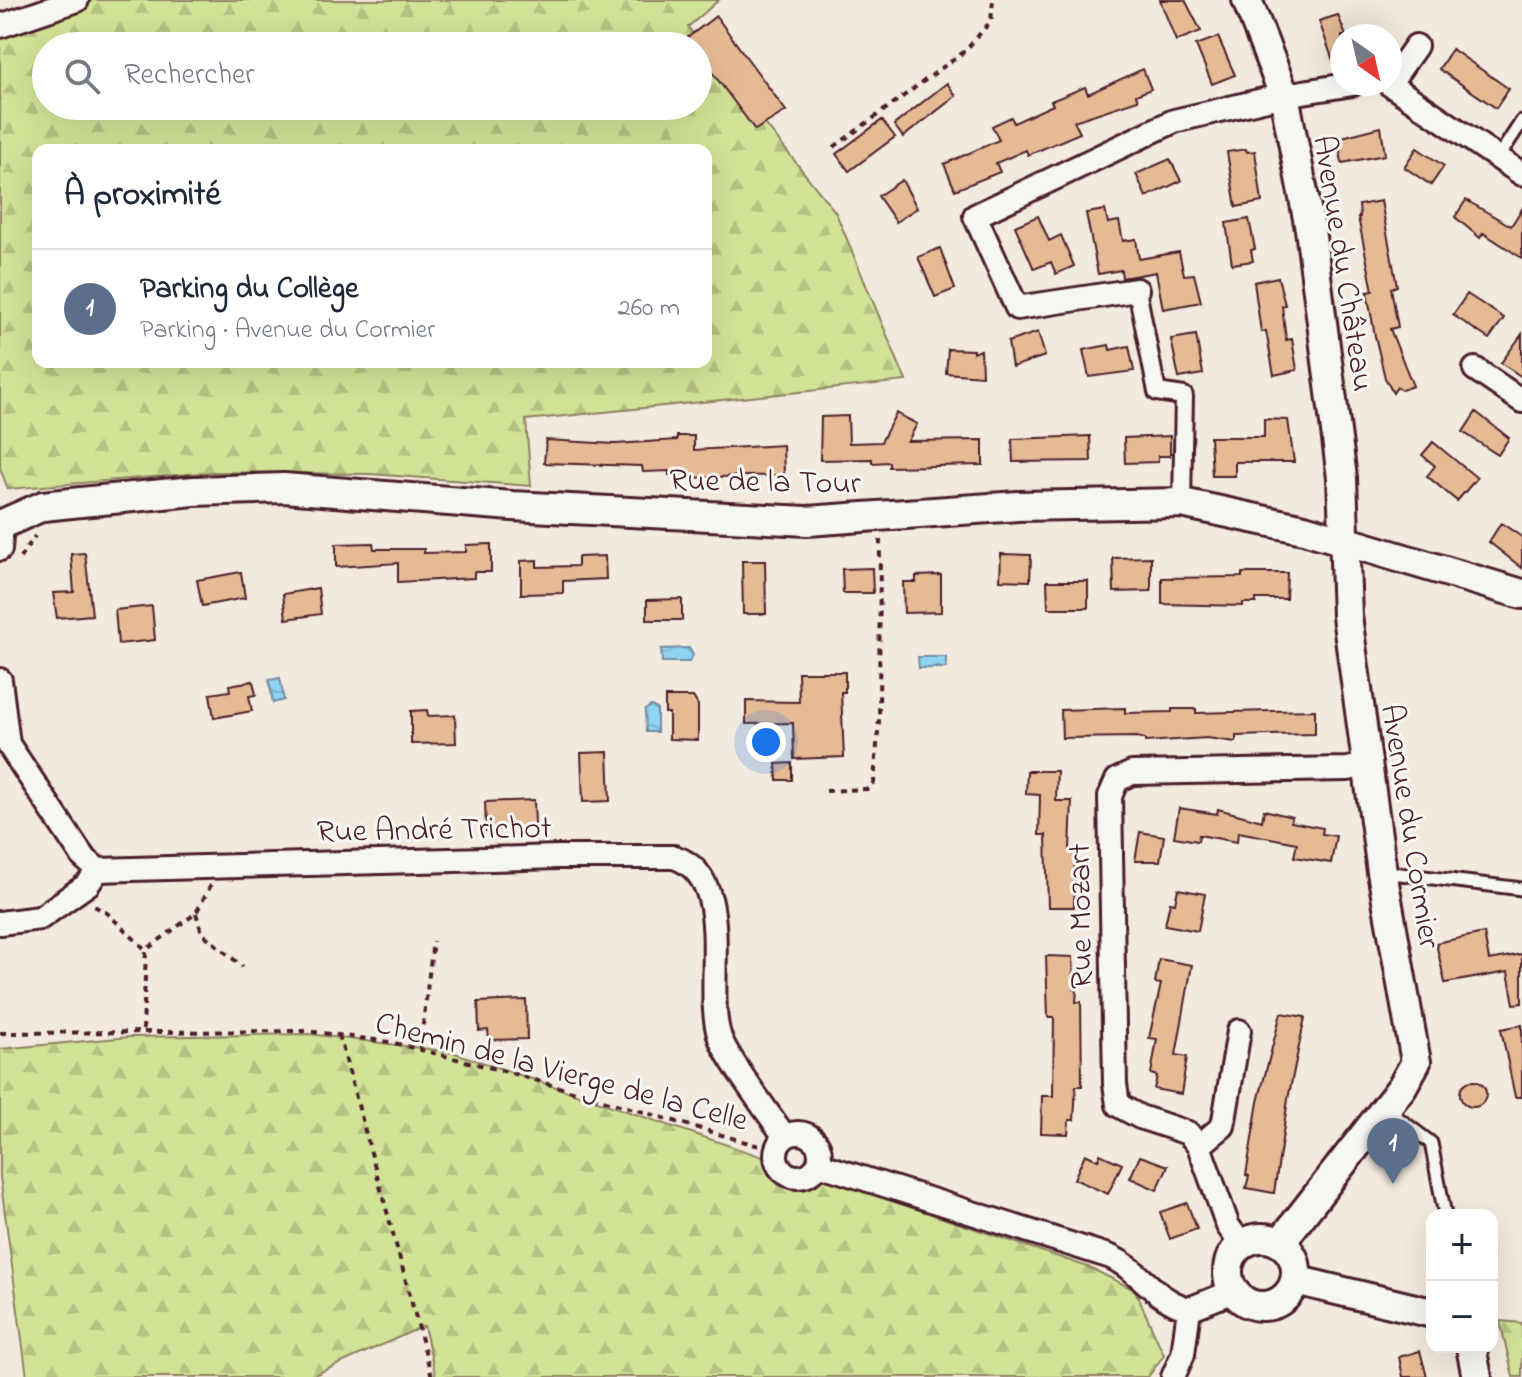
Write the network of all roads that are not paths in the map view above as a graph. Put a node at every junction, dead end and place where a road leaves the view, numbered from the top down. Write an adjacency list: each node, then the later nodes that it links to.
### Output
1 (77, 0): 3 (street)
2 (1247, 0): 8 (street, Avenue du Château)
3 (0, 26)
4 (1416, 46): 5 (street)
5 (1402, 66)
6 (1330, 88): 8 (street)
7 (1402, 93): 10 (street)
8 (1284, 95): 12 (street); 17 (street, Avenue du Château)
9 (1522, 121): 10 (lane)
10 (1498, 158): 11 (street)
11 (1522, 174)
12 (1137, 290): 15 (street)
13 (1475, 369): 14 (street)
14 (1522, 401)
15 (1182, 503): 16 (street, Rue de la Tour); 17 (street, Rue de la Tour)
16 (1, 533)
17 (1345, 543): 18 (street, Rue de la Tour); 20 (street, Avenue du Cormier)
18 (1522, 594)
19 (0, 680): 21 (street)
20 (1369, 764): 22 (street, Avenue du Cormier); 28 (street, Rue Mozart)
21 (98, 870): 24 (street); 27 (street, Rue André Trichot)
22 (1382, 872): 23 (lane); 26 (street, Avenue du Cormier)
23 (1522, 889)
24 (0, 923)
25 (1239, 1031): 28 (street)
26 (1386, 1109): 30 (lane); 31 (street, Avenue du Cormier)
27 (781, 1144): 29 (street); 29 (street)
28 (1199, 1146): 32 (street)
29 (818, 1164): 35 (street)
30 (1444, 1209)
31 (1280, 1243): 32 (street); 33 (street)
32 (1242, 1245): 34 (street)
33 (1295, 1280): 34 (street); 36 (street)
34 (1234, 1291): 35 (street)
35 (1189, 1309): 38 (street)
36 (1426, 1312)
37 (1472, 1353): 39 (street)
38 (1173, 1377)
39 (1477, 1377)

